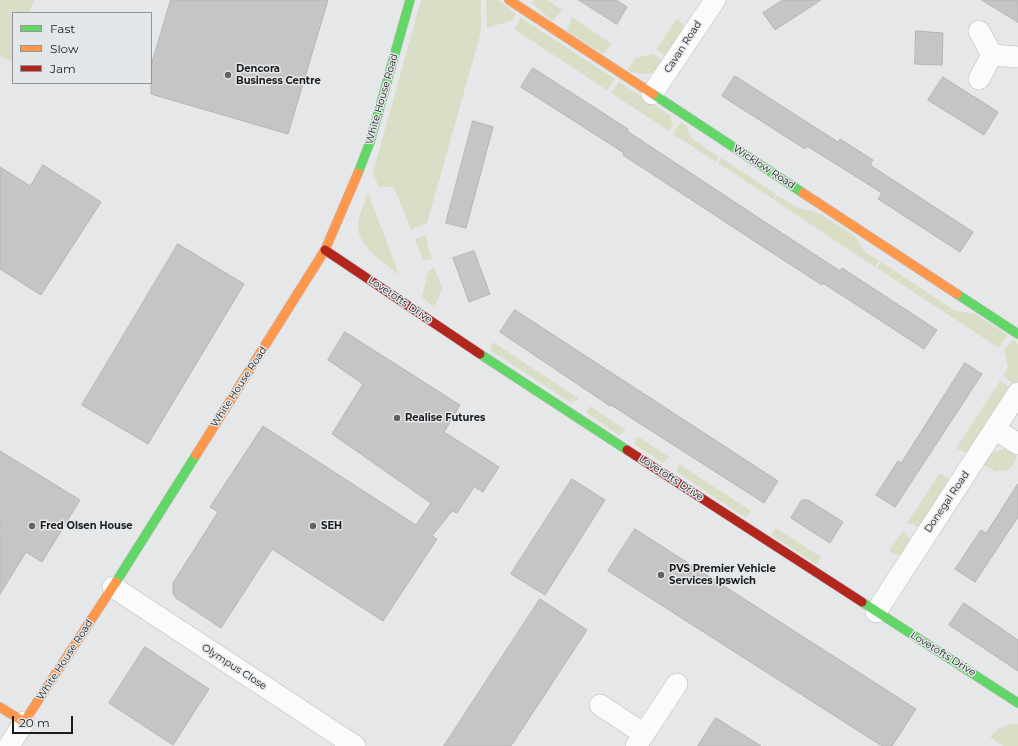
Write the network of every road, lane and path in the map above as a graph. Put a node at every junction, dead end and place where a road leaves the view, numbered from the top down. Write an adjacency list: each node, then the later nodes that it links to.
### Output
1 (410, 0): 9 (street, White House Road)
2 (509, 0): 8 (street, Wicklow Road)
3 (715, 0): 8 (street, Cavan Road)
4 (979, 31): 5 (street)
5 (992, 55): 6 (street); 7 (street)
6 (1018, 57)
7 (979, 79)
8 (652, 94): 10 (street, Wicklow Road)
9 (325, 250): 14 (street, White House Road); 15 (street, Lovetofts Drive)
10 (1018, 334)
11 (1018, 393): 12 (street, Donegal Road)
12 (995, 429): 13 (street); 15 (street, Donegal Road)
13 (1018, 444)
14 (113, 588): 20 (street, White House Road); 23 (street, Olympus Close)
15 (876, 612): 17 (street, Lovetofts Drive)
16 (677, 684): 21 (street)
17 (1018, 703)
18 (600, 705): 21 (street)
19 (0, 707): 20 (street)
20 (24, 722): 22 (street, White House Road)
21 (640, 740)
22 (9, 746)
23 (355, 746)

